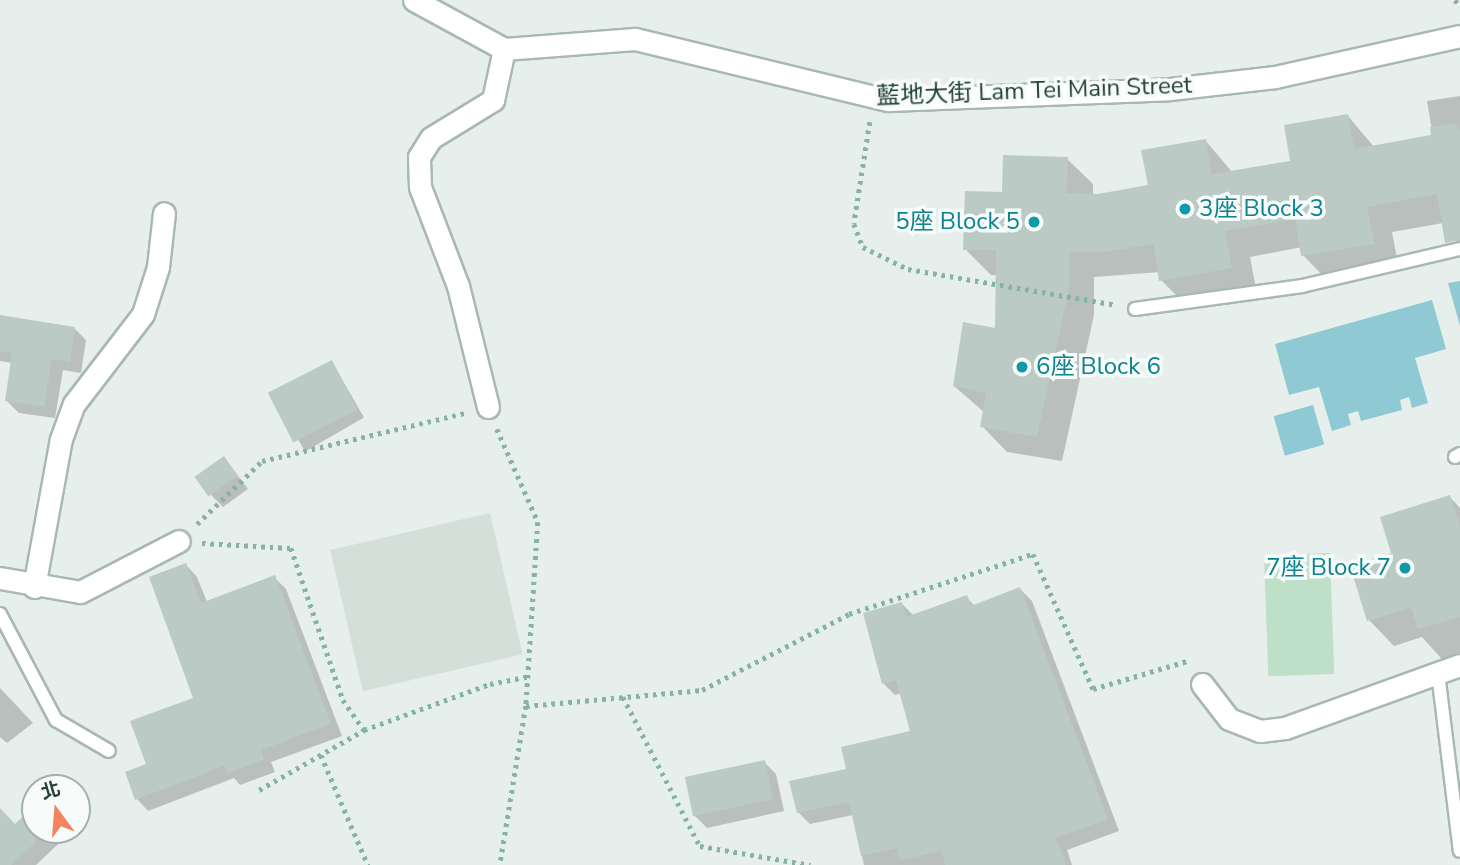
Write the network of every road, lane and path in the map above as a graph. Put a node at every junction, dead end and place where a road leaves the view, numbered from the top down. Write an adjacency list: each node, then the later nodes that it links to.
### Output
1 (414, 0): 5 (street)
2 (1455, 0): 3 (path)
3 (1460, 6)
4 (1460, 36): 5 (street, 藍地大街 Lam Tei Main Street)
5 (504, 49): 10 (street)
6 (871, 113): 9 (path)
7 (164, 214): 13 (street)
8 (1460, 249): 9 (lane)
9 (1135, 309)
10 (488, 408): 11 (path); 17 (path)
11 (179, 541): 13 (street); 21 (path)
12 (0, 578): 13 (street)
13 (34, 587)
14 (0, 614): 22 (lane)
15 (1460, 665): 16 (street)
16 (1438, 673): 18 (street); 25 (lane)
17 (530, 676): 20 (path); 21 (path)
18 (1202, 684): 19 (path)
19 (623, 698): 20 (path); 28 (path)
20 (527, 706): 27 (path)
21 (365, 730): 23 (path)
22 (109, 751)
23 (321, 755): 24 (path); 26 (path)
24 (258, 790)
25 (1460, 851)
26 (368, 865)
27 (500, 865)
28 (810, 865)

